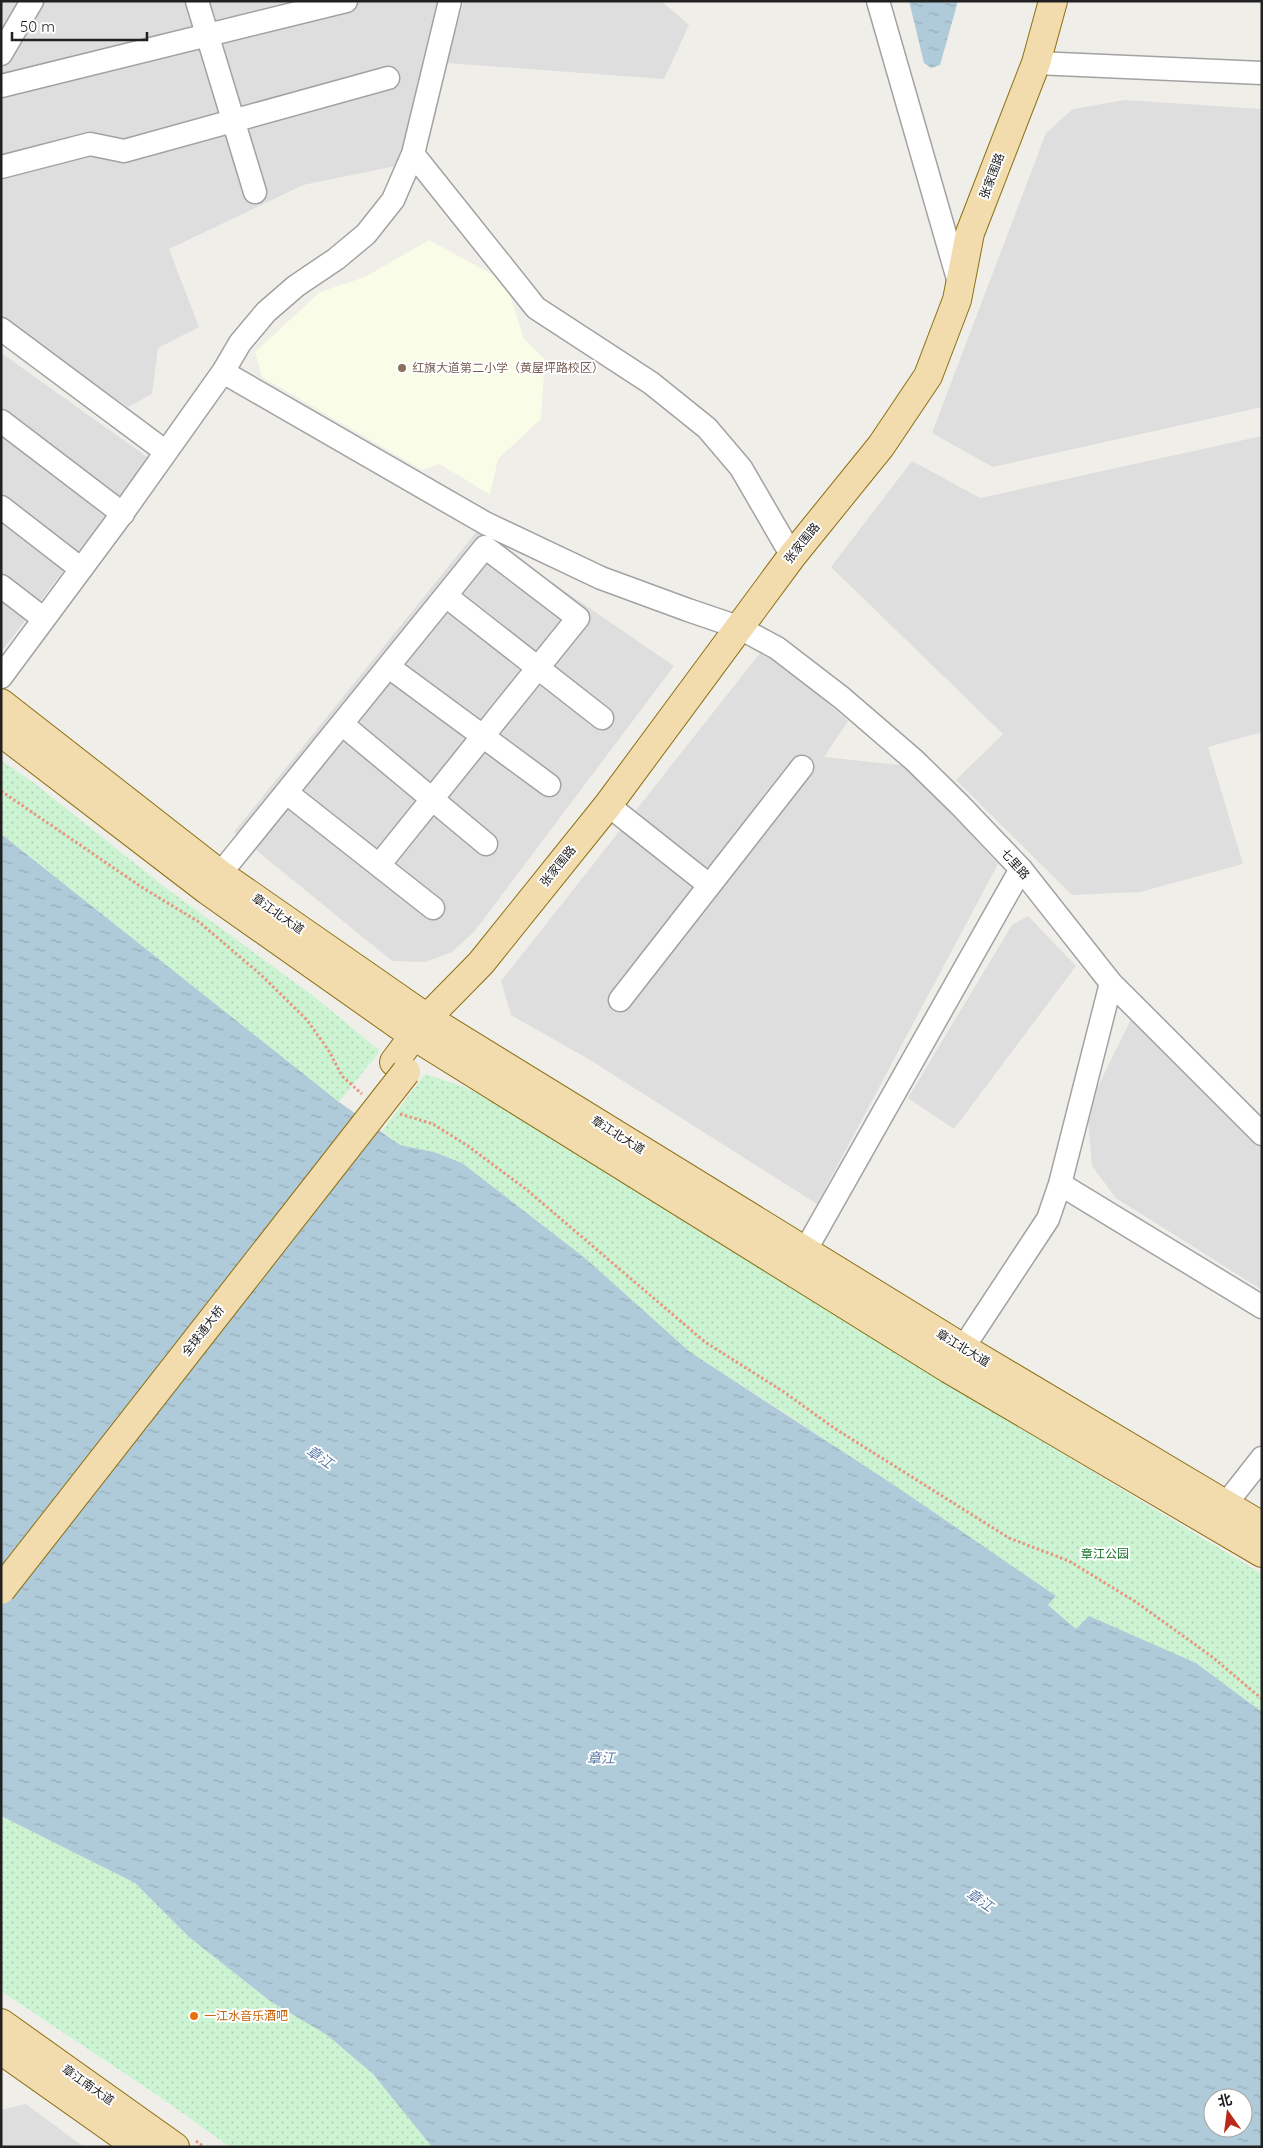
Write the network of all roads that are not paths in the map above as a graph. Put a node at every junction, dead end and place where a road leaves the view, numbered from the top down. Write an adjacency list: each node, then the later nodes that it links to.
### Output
1 (32, 1): 8 (street)
2 (197, 1): 7 (street)
3 (346, 1): 7 (street)
4 (450, 1): 14 (street)
5 (878, 1): 17 (street)
6 (1053, 1): 9 (main road, 张家围路)
7 (207, 36): 12 (street); 13 (street)
8 (1, 54)
9 (1036, 63): 10 (street); 17 (main road, 张家围路)
10 (1262, 73)
11 (388, 78): 13 (street)
12 (1, 86)
13 (234, 122): 15 (street); 16 (street)
14 (413, 154): 19 (street); 24 (street)
15 (1, 167)
16 (255, 192)
17 (960, 286): 24 (main road, 张家围路)
18 (3, 334): 21 (street)
19 (223, 372): 21 (street); 29 (street, 七里路)
20 (1, 420): 23 (street)
21 (166, 452): 23 (street)
22 (1, 507): 25 (street)
23 (123, 514): 25 (street)
24 (792, 556): 29 (main road, 张家围路)
25 (81, 569): 28 (street)
26 (1, 586): 28 (street)
27 (446, 596): 30 (street); 31 (street); 31 (street)
28 (44, 619): 32 (street)
29 (738, 627): 42 (main road, 张家围路); 45 (street, 七里路)
30 (389, 667): 35 (street); 37 (street)
31 (538, 668): 34 (street); 37 (street)
32 (1, 677)
33 (1, 703): 46 (main road, 章江北大道)
34 (602, 718)
35 (342, 724): 40 (street); 41 (street)
36 (1, 732): 51 (main road, 章江北大道)
37 (482, 736): 39 (street); 41 (street)
38 (802, 767): 47 (street)
39 (549, 785)
40 (287, 793): 44 (street); 46 (street)
41 (433, 799): 43 (street); 44 (street)
42 (608, 805): 47 (street); 51 (main road, 张家围路)
43 (486, 844)
44 (379, 865): 48 (street)
45 (1021, 870): 49 (street, 七里路); 55 (street)
46 (220, 874): 51 (main road, 章江北大道)
47 (709, 885): 50 (street)
48 (433, 908)
49 (1111, 983): 53 (street, 七里路); 54 (street)
50 (620, 1000)
51 (428, 1031): 52 (main road, 张家围路); 55 (main road, 章江北大道); 61 (main road, 章江北大道)
52 (400, 1067): 62 (main road, 全球通大桥); 63 (main road, 全球通大桥, bridge)
53 (1262, 1134)
54 (1060, 1184): 56 (street); 57 (street)
55 (804, 1251): 57 (main road, 章江北大道)
56 (1262, 1307)
57 (963, 1348): 59 (main road, 章江北大道)
58 (1262, 1458): 59 (street)
59 (1225, 1506): 60 (main road, 章江北大道)
60 (1262, 1526)
61 (1262, 1552)
62 (1, 1559)
63 (1, 1590)
64 (1, 2023): 67 (main road, 章江南大道)
65 (1, 2050): 66 (main road, 章江南大道)
66 (138, 2147)
67 (175, 2147)

